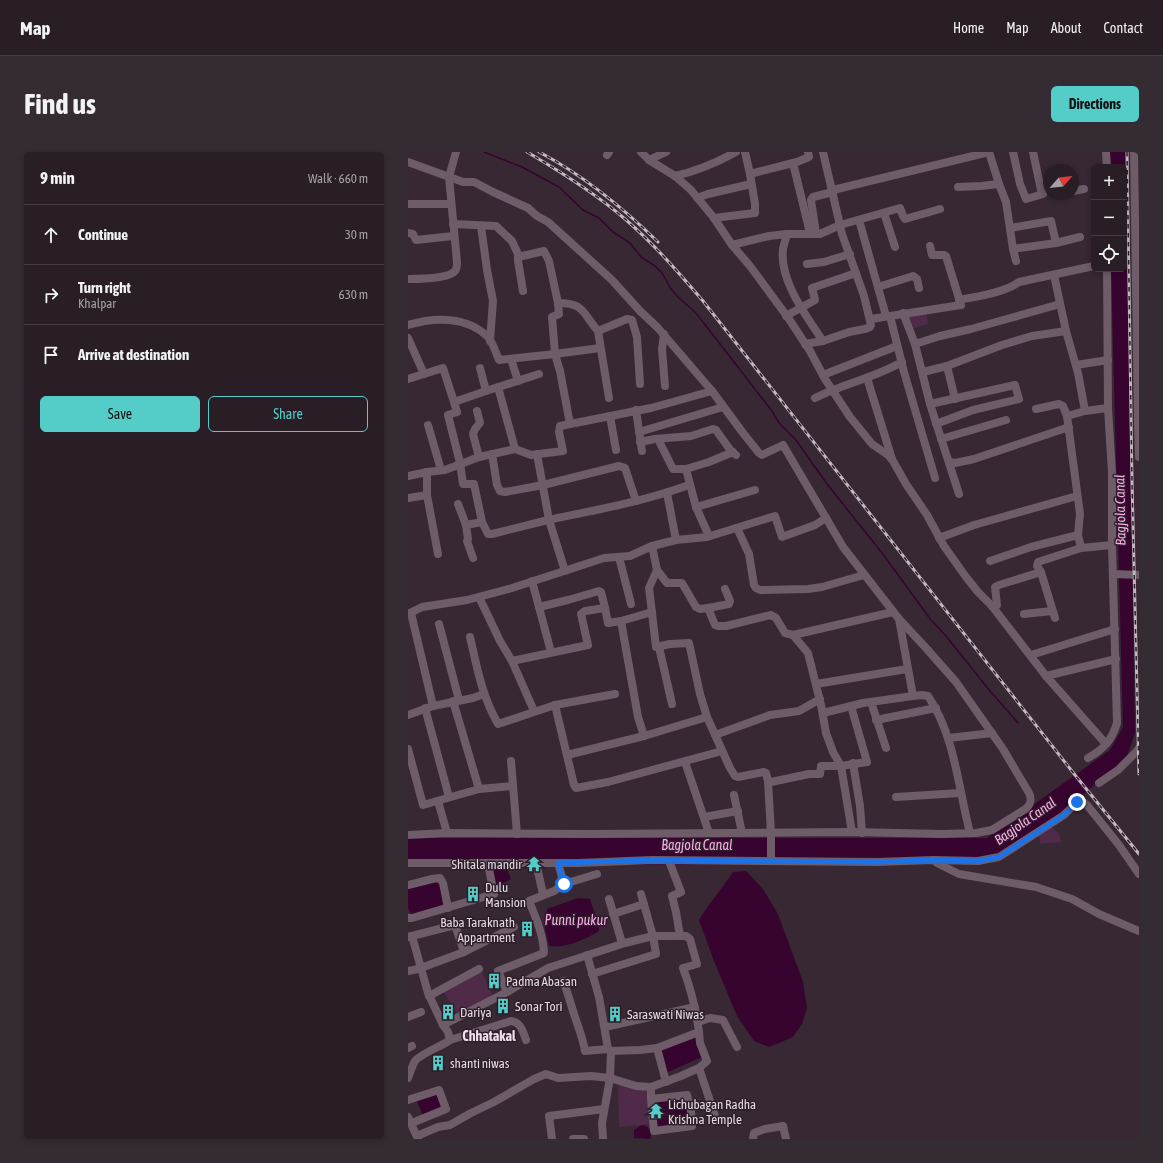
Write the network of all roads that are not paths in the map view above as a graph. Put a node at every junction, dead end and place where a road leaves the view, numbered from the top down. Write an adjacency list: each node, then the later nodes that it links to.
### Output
1 (456, 152): 19 (street)
2 (641, 152): 13 (street)
3 (666, 152): 13 (street)
4 (736, 152): 18 (street)
5 (745, 152): 17 (street)
6 (808, 152): 15 (street)
7 (823, 152): 25 (street)
8 (989, 152): 21 (street); 25 (street)
9 (1013, 152): 27 (street)
10 (1032, 152): 26 (street)
11 (1106, 152): 16 (street)
12 (1134, 152): 68 (street)
13 (649, 160): 18 (street)
14 (408, 162): 19 (street)
15 (793, 163): 17 (street); 40 (street)
16 (1107, 164)
17 (750, 174): 20 (street)
18 (675, 176): 28 (street)
19 (449, 177): 30 (street); 73 (street)
20 (751, 184): 28 (street); 33 (street)
21 (999, 184): 22 (street); 38 (street)
22 (958, 187)
23 (1084, 189): 24 (street)
24 (1079, 190)
25 (833, 191): 36 (street); 40 (street)
26 (1043, 191)
27 (1043, 194)
28 (697, 198): 33 (street)
29 (408, 204): 30 (street)
30 (450, 204): 35 (street)
31 (940, 209): 32 (street)
32 (884, 212): 34 (street); 47 (street)
33 (714, 218): 45 (street)
34 (859, 220): 36 (street); 58 (street)
35 (453, 224): 37 (street); 42 (street)
36 (840, 225): 40 (street); 49 (street)
37 (481, 226): 50 (street); 75 (street)
38 (1010, 228): 44 (street); 48 (street)
39 (408, 233): 42 (street)
40 (813, 233): 41 (street)
41 (787, 234): 45 (street); 64 (street)
42 (454, 236): 57 (street)
43 (1080, 237): 44 (street)
44 (1056, 243): 48 (street)
45 (732, 245): 66 (street)
46 (930, 246): 61 (street)
47 (895, 247)
48 (1013, 249): 51 (street)
49 (850, 254): 52 (street); 55 (street)
50 (518, 257): 60 (street); 62 (street)
51 (1016, 261)
52 (807, 264)
53 (1091, 267): 56 (street)
54 (1107, 272): 84 (street)
55 (856, 273): 64 (street); 69 (street)
56 (1054, 275): 61 (street); 63 (street)
57 (408, 279)
58 (878, 287): 59 (street); 67 (street)
59 (919, 288)
60 (523, 291)
61 (959, 300): 65 (street)
62 (558, 302): 71 (street); 81 (street)
63 (1060, 304): 72 (street); 78 (street)
64 (800, 308): 66 (street); 76 (street)
65 (903, 313): 67 (street); 78 (street)
66 (786, 316): 77 (street)
67 (888, 316): 69 (street); 79 (street)
68 (1138, 318): 118 (street)
69 (871, 319): 76 (street)
70 (408, 325): 75 (street)
71 (598, 331): 80 (street); 96 (street)
72 (1066, 331): 86 (street); 87 (street)
73 (664, 334): 97 (street); 101 (street)
74 (408, 338): 82 (street)
75 (490, 341): 83 (street)
76 (823, 341): 77 (street)
77 (805, 344): 92 (street)
78 (915, 344): 89 (street)
79 (897, 346): 85 (street); 92 (street)
80 (600, 348): 81 (street); 102 (street)
81 (555, 354): 83 (street); 116 (street)
82 (412, 357): 90 (street)
83 (511, 359): 95 (street)
84 (1108, 360): 86 (street); 108 (street)
85 (902, 362): 93 (street); 139 (street)
86 (1076, 365): 112 (street)
87 (947, 366): 89 (street); 104 (street)
88 (480, 368): 100 (street)
89 (923, 372): 106 (street)
90 (424, 374): 94 (street); 105 (street)
91 (539, 374): 95 (street)
92 (823, 375): 99 (street)
93 (866, 378): 99 (street); 132 (street)
94 (408, 379)
95 (518, 381): 98 (street)
96 (640, 384)
97 (665, 386)
98 (498, 387): 100 (street); 125 (street)
99 (833, 389): 103 (street); 132 (street)
100 (486, 391): 105 (street)
101 (712, 391): 107 (street); 110 (street)
102 (609, 398)
103 (815, 398)
104 (955, 399): 106 (street); 117 (street)
105 (454, 402): 134 (street)
106 (930, 404): 117 (street)
107 (723, 406): 121 (street); 151 (street)
108 (1108, 408): 112 (street); 160 (street)
109 (1036, 409): 114 (street)
110 (636, 410): 113 (street); 121 (street)
111 (477, 411): 130 (street)
112 (1085, 412): 114 (street)
113 (610, 416): 116 (street); 126 (street)
114 (1068, 416): 120 (street)
115 (1006, 420): 123 (street)
116 (570, 424): 129 (street)
117 (936, 424): 123 (street)
118 (1138, 424): 131 (street)
119 (428, 426): 136 (street)
120 (1069, 427): 133 (street); 146 (street)
121 (639, 432): 124 (street)
122 (658, 439): 124 (street); 135 (street); 135 (street)
123 (941, 439): 133 (street)
124 (640, 442): 127 (street)
125 (515, 449): 128 (street); 129 (street)
126 (616, 450)
127 (642, 451)
128 (492, 454): 130 (street); 141 (street)
129 (537, 454): 141 (street)
130 (479, 457): 134 (street)
131 (1139, 457)
132 (893, 461): 158 (street)
133 (949, 462): 144 (street)
134 (460, 463): 136 (street); 153 (street)
135 (686, 469): 140 (street)
136 (441, 470): 137 (street)
137 (427, 472): 138 (street); 145 (street)
138 (408, 476)
139 (935, 478)
140 (689, 484): 143 (street); 150 (street)
141 (543, 485): 148 (street); 152 (street)
142 (755, 490): 150 (street)
143 (667, 493): 148 (street); 159 (street)
144 (959, 494)
145 (427, 495): 147 (street); 163 (street)
146 (1077, 496): 156 (street); 158 (street)
147 (408, 498)
148 (636, 501): 152 (street)
149 (458, 504): 154 (street)
150 (696, 508): 157 (street)
151 (826, 518): 155 (street); 172 (street)
152 (549, 520): 153 (street); 168 (street)
153 (482, 522): 154 (street)
154 (466, 525): 165 (street)
155 (737, 528): 157 (street); 172 (street)
156 (1078, 535): 162 (street); 166 (street)
157 (709, 536): 159 (street)
158 (939, 538): 177 (street)
159 (676, 540): 161 (street)
160 (1112, 545): 162 (street); 170 (street)
161 (652, 546): 164 (street); 167 (street)
162 (1081, 548): 169 (street)
163 (438, 554)
164 (619, 557): 168 (street); 176 (street)
165 (473, 558)
166 (990, 561)
167 (658, 570): 180 (street); 181 (street)
168 (565, 571): 173 (street)
169 (1041, 572): 177 (street); 184 (street)
170 (1115, 574): 171 (street); 188 (street)
171 (1139, 574)
172 (864, 575): 182 (street)
173 (532, 582): 175 (street); 178 (street)
174 (726, 588): 180 (street)
175 (479, 597): 183 (street); 195 (street)
176 (631, 604)
177 (992, 606): 193 (street)
178 (539, 607): 179 (street); 192 (street)
179 (604, 608): 186 (street); 192 (street)
180 (708, 608): 189 (street)
181 (652, 612): 186 (street); 191 (street)
182 (894, 612): 185 (street); 189 (street)
183 (410, 614): 208 (street)
184 (1024, 614)
185 (899, 619): 196 (street); 215 (street)
186 (621, 621): 217 (street)
187 (439, 624): 203 (street)
188 (1116, 630): 193 (street); 194 (street)
189 (793, 635): 198 (street)
190 (470, 637): 199 (street)
191 (659, 646): 205 (street); 213 (street)
192 (551, 652): 195 (street)
193 (1031, 656): 197 (street)
194 (1116, 659): 197 (street); 219 (street)
195 (512, 662): 210 (street)
196 (907, 669): 198 (street); 201 (street)
197 (1046, 676): 219 (street)
198 (816, 684): 202 (street)
199 (484, 694): 203 (street); 210 (street)
200 (615, 694): 206 (street)
201 (913, 696): 204 (street); 209 (street)
202 (820, 699): 211 (street); 216 (street)
203 (456, 700): 208 (street); 233 (street)
204 (872, 702): 207 (street); 214 (street)
205 (672, 704)
206 (555, 705): 210 (street); 224 (street)
207 (851, 706): 211 (street); 228 (street)
208 (429, 707): 212 (street); 236 (street)
209 (936, 708): 214 (street); 218 (street)
210 (534, 711)
211 (823, 713): 229 (street)
212 (408, 715)
213 (707, 717): 216 (street); 217 (street)
214 (876, 720): 220 (street)
215 (992, 733): 218 (street); 247 (street)
216 (715, 735): 223 (street)
217 (644, 736): 224 (street)
218 (948, 738): 234 (street)
219 (1106, 744): 225 (street)
220 (886, 748)
221 (1139, 748): 231 (street)
222 (408, 749): 238 (street)
223 (722, 751): 227 (street); 230 (street)
224 (567, 755): 227 (street)
225 (1088, 758)
226 (511, 761): 232 (street)
227 (685, 762): 240 (street)
228 (853, 763): 229 (street); 246 (street)
229 (841, 766): 230 (street); 241 (street)
230 (768, 781): 245 (street)
231 (1100, 783)
232 (512, 786): 233 (street); 248 (street)
233 (479, 789): 236 (street)
234 (960, 793): 237 (street); 247 (street)
235 (734, 795): 239 (street)
236 (449, 797): 238 (street)
237 (896, 797)
238 (438, 801): 242 (street)
239 (738, 811): 240 (street); 244 (street)
240 (704, 817): 243 (street)
241 (852, 832): 245 (street); 246 (street)
242 (447, 833): 248 (street); 249 (street)
243 (709, 833): 244 (street); 248 (street)
244 (742, 833): 245 (street)
245 (771, 833): 252 (street)
246 (862, 833): 247 (street)
247 (970, 833)
248 (517, 834)
249 (408, 835)
250 (933, 860): 252 (street); 258 (street); 269 (street)
251 (669, 861): 252 (street); 255 (street); 271 (street)
252 (771, 861)
253 (408, 863): 254 (street)
254 (536, 863): 255 (street); 261 (street)
255 (558, 863): 259 (street)
256 (489, 869): 265 (street)
257 (597, 874): 259 (street)
258 (1139, 874)
259 (564, 884): 261 (street)
260 (408, 885): 265 (street)
261 (543, 894): 281 (street)
262 (641, 894): 264 (street)
263 (609, 899): 266 (street)
264 (644, 904): 266 (street); 270 (street)
265 (448, 908): 267 (street)
266 (613, 914): 273 (street)
267 (408, 918)
268 (514, 927): 274 (street)
269 (1139, 931)
270 (653, 936): 271 (street); 273 (street); 279 (street)
271 (680, 936): 283 (street)
272 (410, 937): 274 (street); 276 (street)
273 (622, 943): 275 (street)
274 (464, 952): 276 (street)
275 (587, 955): 279 (street); 281 (street)
276 (421, 968): 278 (street); 282 (street)
277 (479, 969): 282 (street)
278 (408, 971)
279 (592, 974): 288 (street)
280 (563, 981): 294 (street)
281 (507, 992): 287 (street)
282 (429, 996): 287 (street)
283 (695, 1007): 286 (street); 288 (street)
284 (421, 1012): 285 (street)
285 (408, 1017)
286 (698, 1022): 289 (street); 292 (street)
287 (443, 1024): 290 (street)
288 (605, 1027): 294 (street)
289 (699, 1032): 293 (street); 295 (street)
290 (450, 1040): 291 (street); 296 (street)
291 (526, 1040)
292 (737, 1047)
293 (657, 1048): 294 (street); 298 (street)
294 (610, 1050): 297 (street)
295 (698, 1068): 298 (street); 303 (street)
296 (408, 1078)
297 (610, 1078): 299 (street); 302 (street); 305 (street)
298 (666, 1082): 299 (street)
299 (651, 1087): 300 (street)
300 (651, 1099): 300 (street)
301 (408, 1100): 304 (street)
302 (604, 1110): 306 (street); 309 (street)
303 (715, 1116)
304 (410, 1120): 305 (street)
305 (417, 1137)
306 (552, 1139)
307 (573, 1139): 308 (street)
308 (584, 1139)
309 (603, 1139)
310 (753, 1139): 311 (street)
311 (786, 1139)

